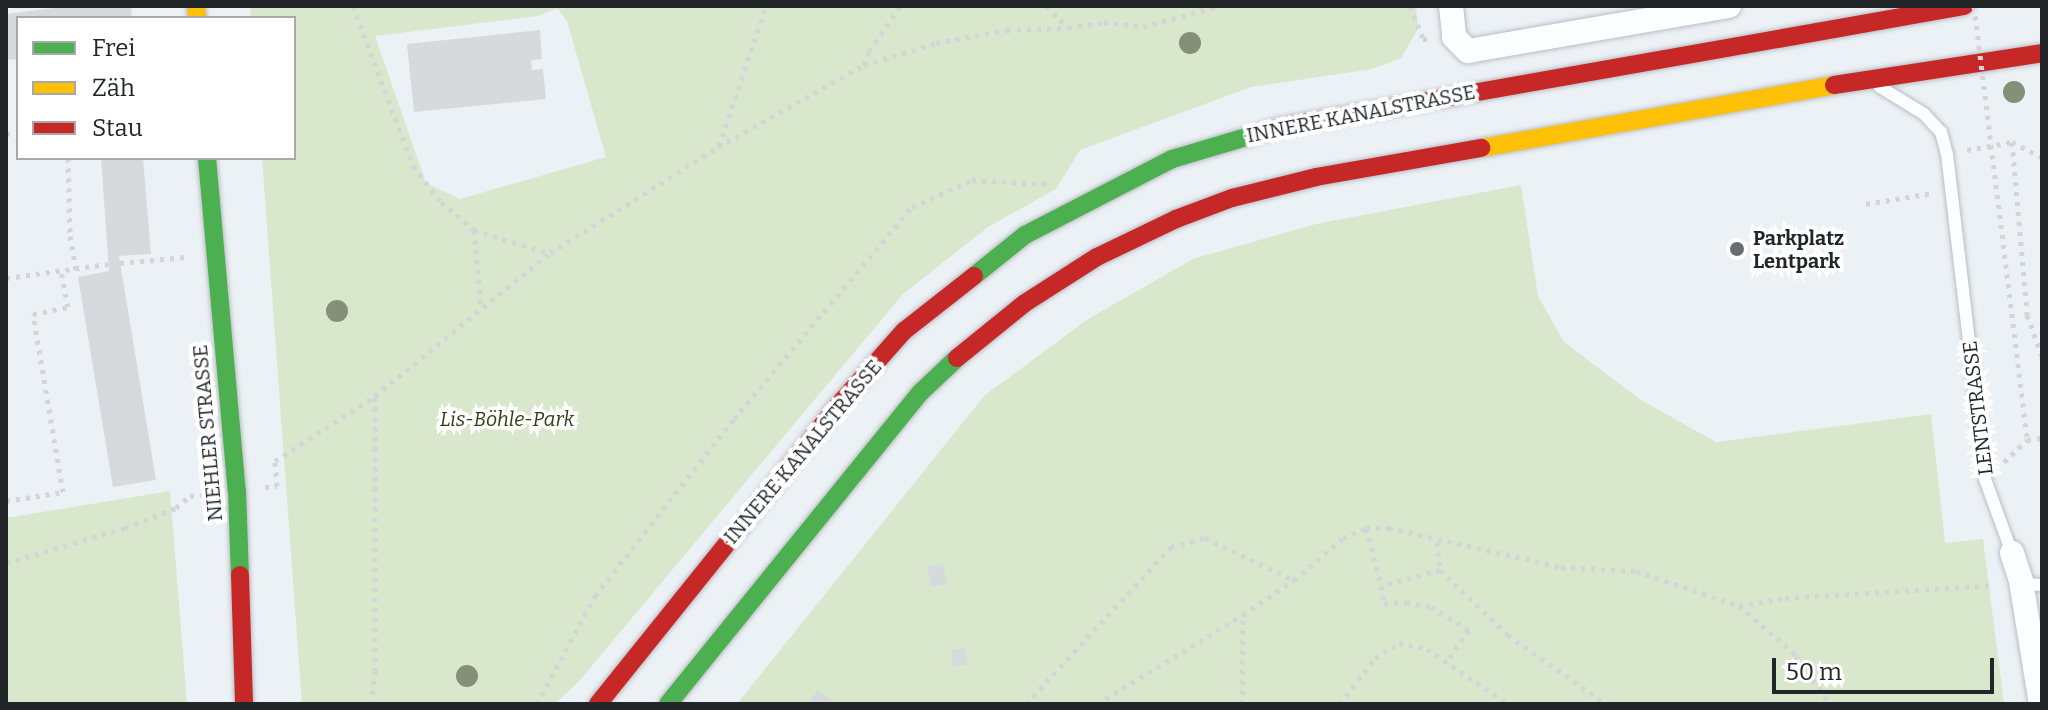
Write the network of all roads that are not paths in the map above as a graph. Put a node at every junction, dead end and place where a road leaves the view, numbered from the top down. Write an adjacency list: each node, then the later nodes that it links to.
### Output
1 (1451, 6): 2 (street, INNERE KANALSTRASSE)
2 (1729, 6)
3 (1964, 6): 10 (main road, INNERE KANALSTRASSE)
4 (2042, 53): 5 (main road)
5 (1868, 79): 7 (lane, LENTSTRASSE); 11 (main road)
6 (207, 160): 9 (main road, NIEHLER STRASSE)
7 (2012, 553): 8 (street, LENTSTRASSE)
8 (2028, 583): 12 (street, LENTSTRASSE)
9 (244, 704)
10 (598, 704)
11 (668, 704)
12 (2041, 704)

